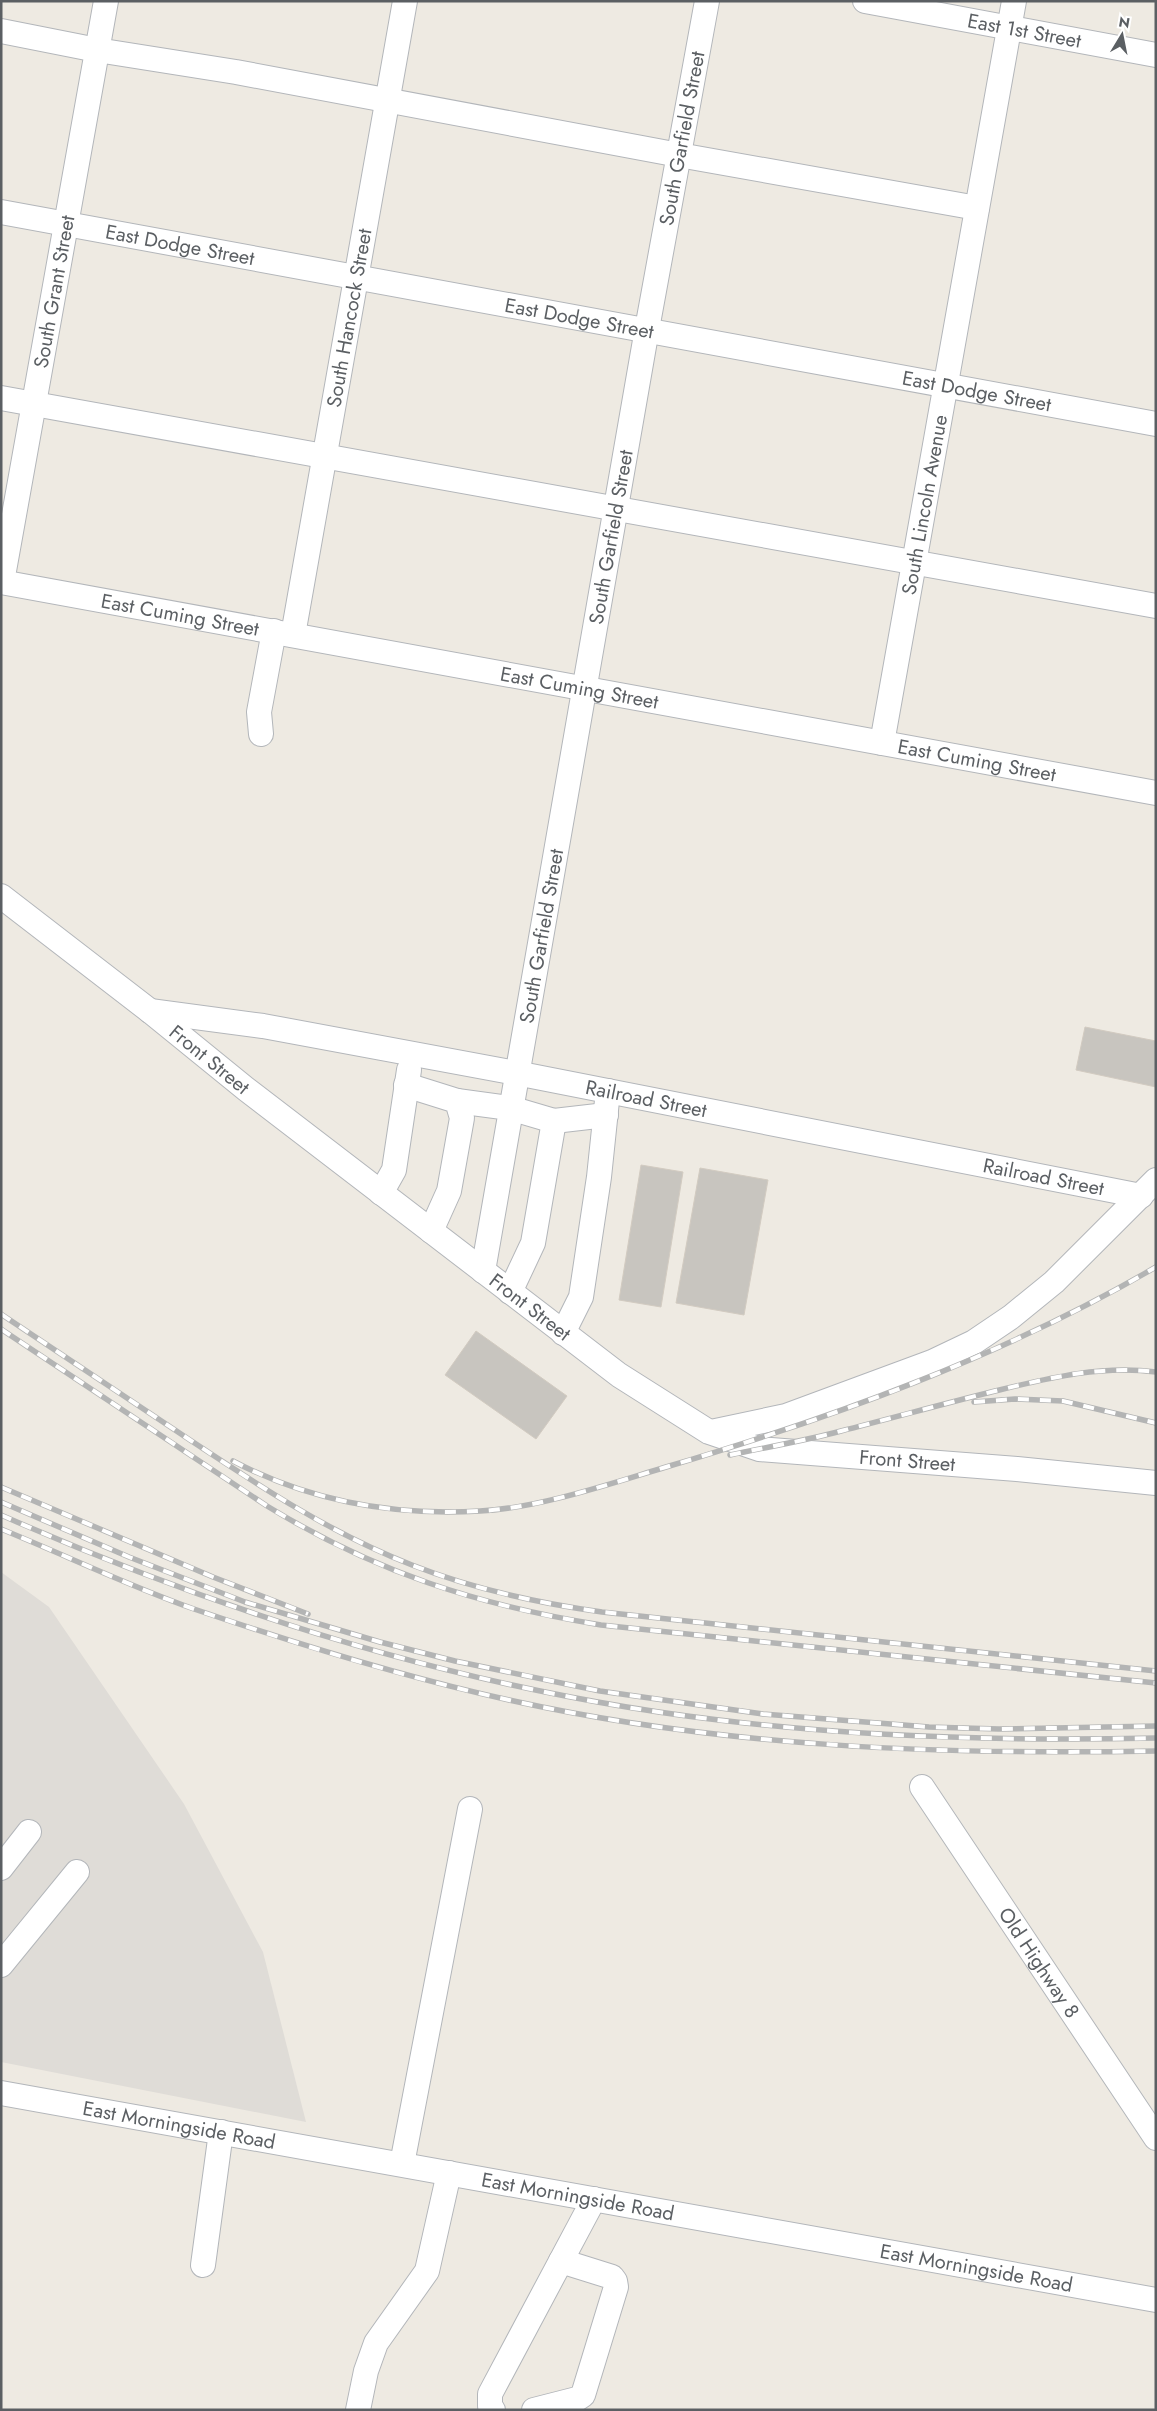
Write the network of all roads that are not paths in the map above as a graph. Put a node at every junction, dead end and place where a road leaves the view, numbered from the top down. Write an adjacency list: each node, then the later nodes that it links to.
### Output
1 (106, 1): 8 (street, South Grant Street)
2 (405, 1): 10 (street, South Hancock Street)
3 (707, 1): 11 (street, South Garfield Street)
4 (865, 1): 6 (street, East 1st Street)
5 (1014, 1): 6 (street, South Lincoln Avenue)
6 (1009, 28): 9 (street, East 1st Street); 12 (street, South Lincoln Avenue)
7 (1, 31): 8 (street)
8 (97, 50): 10 (street); 14 (street, South Grant Street)
9 (1156, 55)
10 (387, 101): 11 (street); 15 (street, South Hancock Street)
11 (679, 155): 12 (street); 16 (street, South Garfield Street)
12 (977, 208): 17 (street, South Lincoln Avenue)
13 (1, 212): 14 (street, East Dodge Street)
14 (66, 224): 15 (street, East Dodge Street); 19 (street, South Grant Street)
15 (356, 277): 16 (street, East Dodge Street); 21 (street, South Hancock Street)
16 (647, 329): 17 (street, East Dodge Street); 22 (street, South Garfield Street)
17 (946, 386): 20 (street, East Dodge Street); 23 (street, South Lincoln Avenue)
18 (1, 398): 19 (street)
19 (32, 403): 21 (street); 24 (street, South Grant Street)
20 (1156, 424)
21 (326, 456): 22 (street); 26 (street, South Hancock Street)
22 (616, 508): 23 (street); 27 (street, South Garfield Street)
23 (914, 564): 25 (street); 29 (street, South Lincoln Avenue)
24 (2, 582): 26 (street, East Cuming Street)
25 (1156, 606)
26 (284, 633): 27 (street, East Cuming Street); 28 (street, South Hancock Street)
27 (584, 690): 29 (street, East Cuming Street); 34 (street, South Garfield Street)
28 (261, 734)
29 (882, 743): 30 (street, East Cuming Street)
30 (1156, 794)
31 (1, 896): 32 (street, Front Street)
32 (150, 1011): 33 (street, Railroad Street); 42 (street, Front Street)
33 (412, 1053): 34 (street, Railroad Street); 35 (street)
34 (516, 1072): 36 (street, Railroad Street); 38 (street, South Garfield Street)
35 (406, 1085): 37 (street); 42 (street)
36 (608, 1091): 39 (street); 41 (street, Railroad Street)
37 (457, 1101): 38 (street); 43 (street)
38 (510, 1108): 40 (street); 44 (street, South Garfield Street)
39 (606, 1115): 40 (street); 46 (street)
40 (554, 1122): 45 (street)
41 (1148, 1188): 47 (street)
42 (381, 1193): 43 (street, Front Street)
43 (431, 1231): 44 (street, Front Street)
44 (483, 1271): 45 (street, Front Street)
45 (510, 1292): 46 (street, Front Street)
46 (563, 1333): 47 (street, Front Street)
47 (709, 1432): 48 (street, Front Street)
48 (1156, 1483)
49 (922, 1787): 57 (street, Old Highway 8)
50 (470, 1809): 58 (street)
51 (29, 1832): 52 (street)
52 (1, 1868)
53 (77, 1872): 54 (street)
54 (1, 1965)
55 (1, 2093): 56 (street, East Morningside Road)
56 (221, 2132): 58 (street, East Morningside Road); 62 (street)
57 (1156, 2138)
58 (402, 2164): 59 (street, East Morningside Road)
59 (449, 2173): 60 (street, East Morningside Road); 64 (street)
60 (594, 2199): 61 (street); 63 (street, East Morningside Road)
61 (561, 2261): 65 (street); 66 (street)
62 (203, 2264)
63 (1156, 2300)
64 (358, 2410)
65 (493, 2410)
66 (534, 2410)

